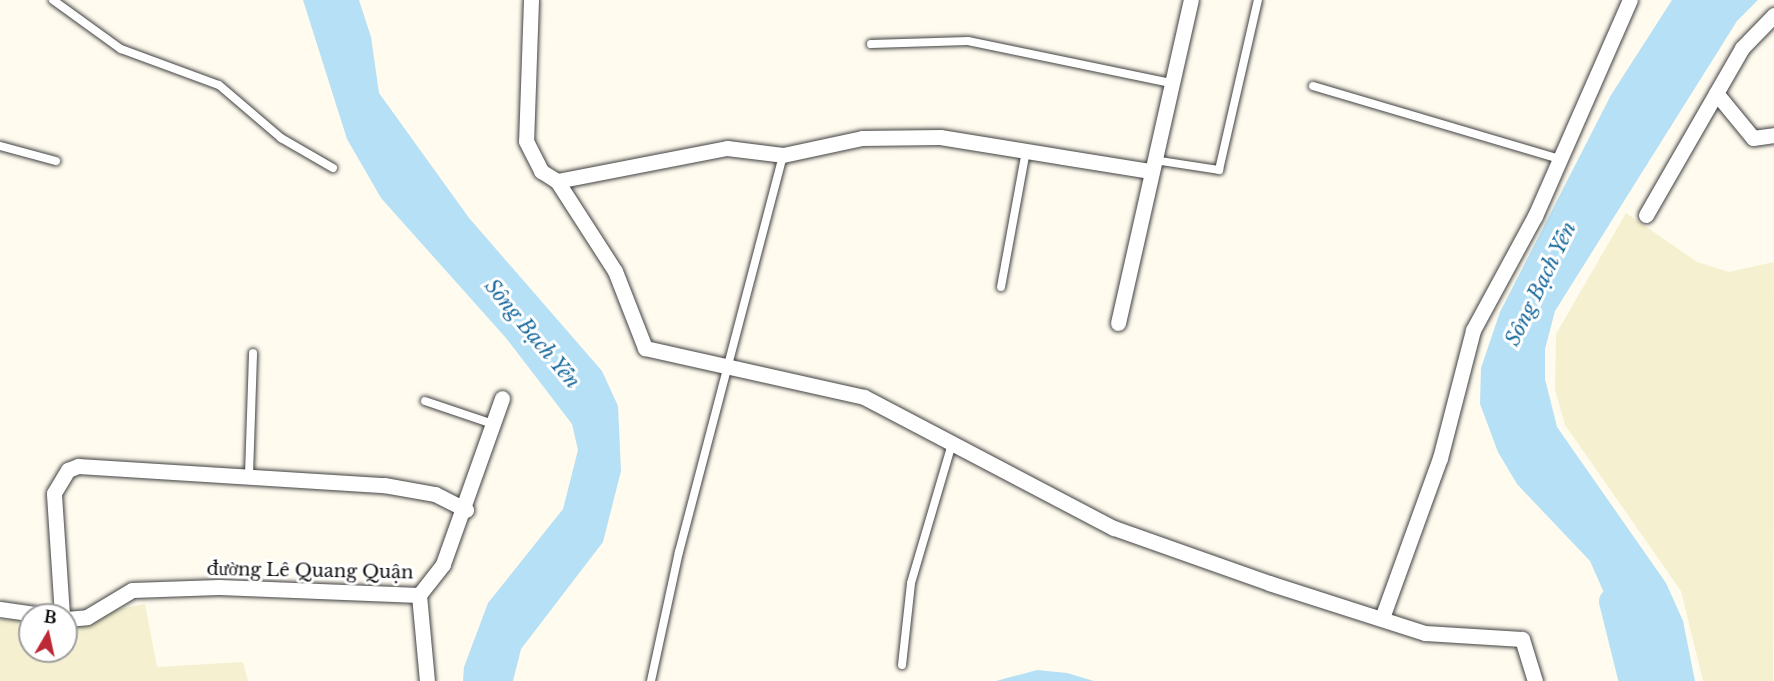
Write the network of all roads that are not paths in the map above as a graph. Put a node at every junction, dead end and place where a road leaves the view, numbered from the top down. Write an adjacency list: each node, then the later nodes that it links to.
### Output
1 (53, 0): 18 (lane)
2 (531, 0): 19 (street)
3 (1191, 0): 8 (street)
4 (1258, 0): 17 (lane)
5 (1630, 0): 15 (street)
6 (1774, 15): 10 (street)
7 (871, 44): 8 (lane)
8 (1171, 83): 17 (street)
9 (1313, 86): 15 (lane)
10 (1716, 93): 11 (street); 20 (street)
11 (1774, 135)
12 (0, 146): 16 (lane)
13 (1026, 151): 14 (street); 17 (street); 21 (lane)
14 (783, 155): 19 (street); 24 (lane)
15 (1560, 159): 36 (street)
16 (56, 161)
17 (1151, 166): 22 (street)
18 (333, 168)
19 (557, 181): 24 (street)
20 (1646, 214)
21 (1001, 287)
22 (1118, 323)
23 (253, 353): 29 (lane)
24 (732, 366): 28 (street); 39 (lane)
25 (502, 399): 27 (street, đường Lê Quang Quận)
26 (425, 400): 27 (lane)
27 (495, 425): 30 (street, đường Lê Quang Quận)
28 (951, 447): 36 (street); 37 (lane)
29 (249, 475): 30 (street); 32 (street)
30 (466, 510): 31 (street, đường Lê Quang Quận)
31 (419, 595): 35 (street, đường Lê Quang Quận); 38 (street)
32 (61, 603)
33 (0, 609): 34 (street)
34 (18, 612)
35 (78, 618)
36 (1382, 618): 40 (street)
37 (902, 665)
38 (427, 681)
39 (651, 681)
40 (1535, 681)

